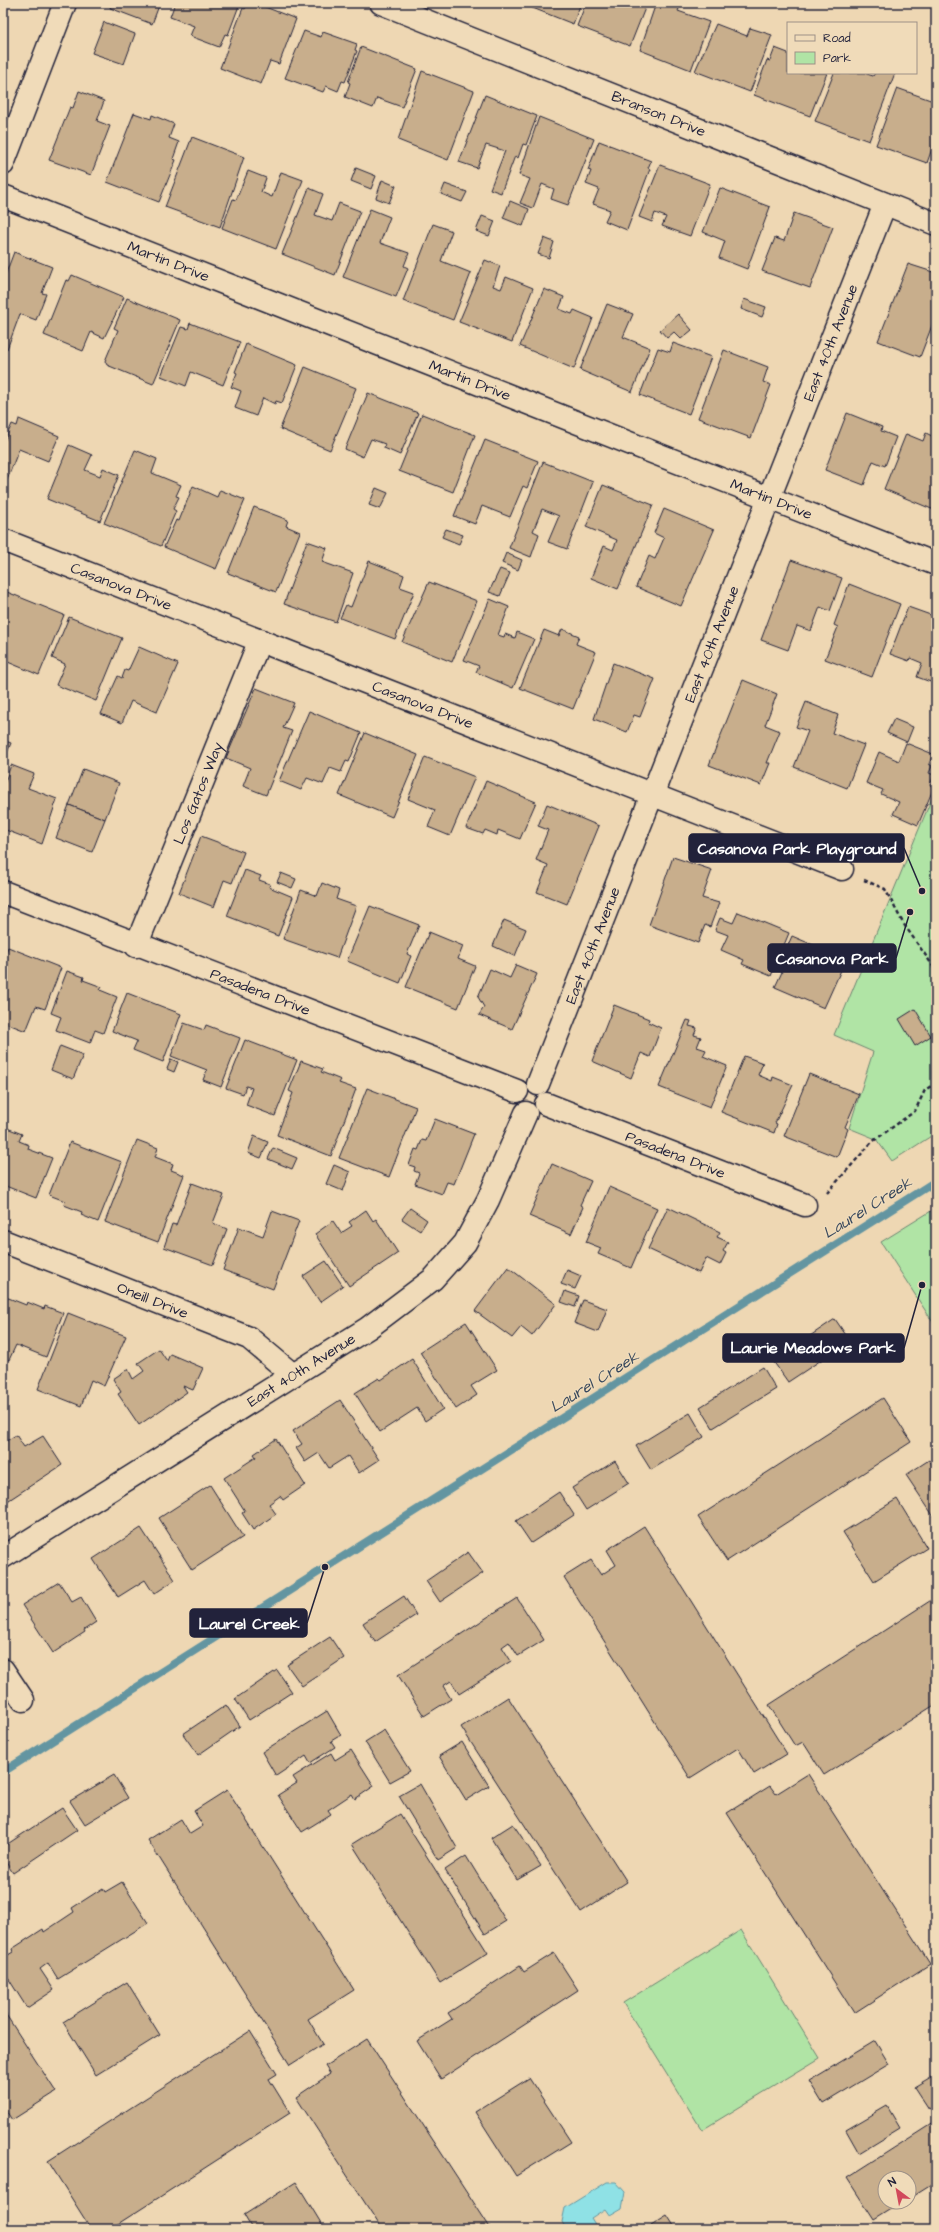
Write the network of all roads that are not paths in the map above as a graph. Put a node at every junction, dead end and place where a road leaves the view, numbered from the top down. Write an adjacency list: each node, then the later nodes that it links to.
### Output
1 (65, 3): 3 (street)
2 (381, 3): 5 (street, Branson Drive)
3 (3, 164)
4 (3, 196): 7 (street, Martin Drive)
5 (884, 204): 6 (street, Branson Drive); 7 (street, East 40th Avenue)
6 (936, 224)
7 (768, 498): 9 (street, Martin Drive); 11 (street, East 40th Avenue)
8 (3, 540): 10 (street, Casanova Drive)
9 (936, 564)
10 (260, 640): 11 (street, Casanova Drive); 14 (street, Los Gatos Way)
11 (652, 796): 12 (street, Casanova Drive); 15 (street, East 40th Avenue)
12 (842, 869)
13 (3, 892): 14 (street, Pasadena Drive)
14 (136, 946): 16 (street, Pasadena Drive)
15 (538, 1084): 16 (street); 17 (street)
16 (517, 1091): 18 (street)
17 (546, 1104): 18 (street); 19 (street, Pasadena Drive)
18 (526, 1113): 21 (street, East 40th Avenue)
19 (805, 1205)
20 (3, 1241): 21 (street, Oneill Drive)
21 (293, 1374): 22 (street, East 40th Avenue)
22 (3, 1557)
23 (3, 1670): 24 (street)
24 (23, 1700)

